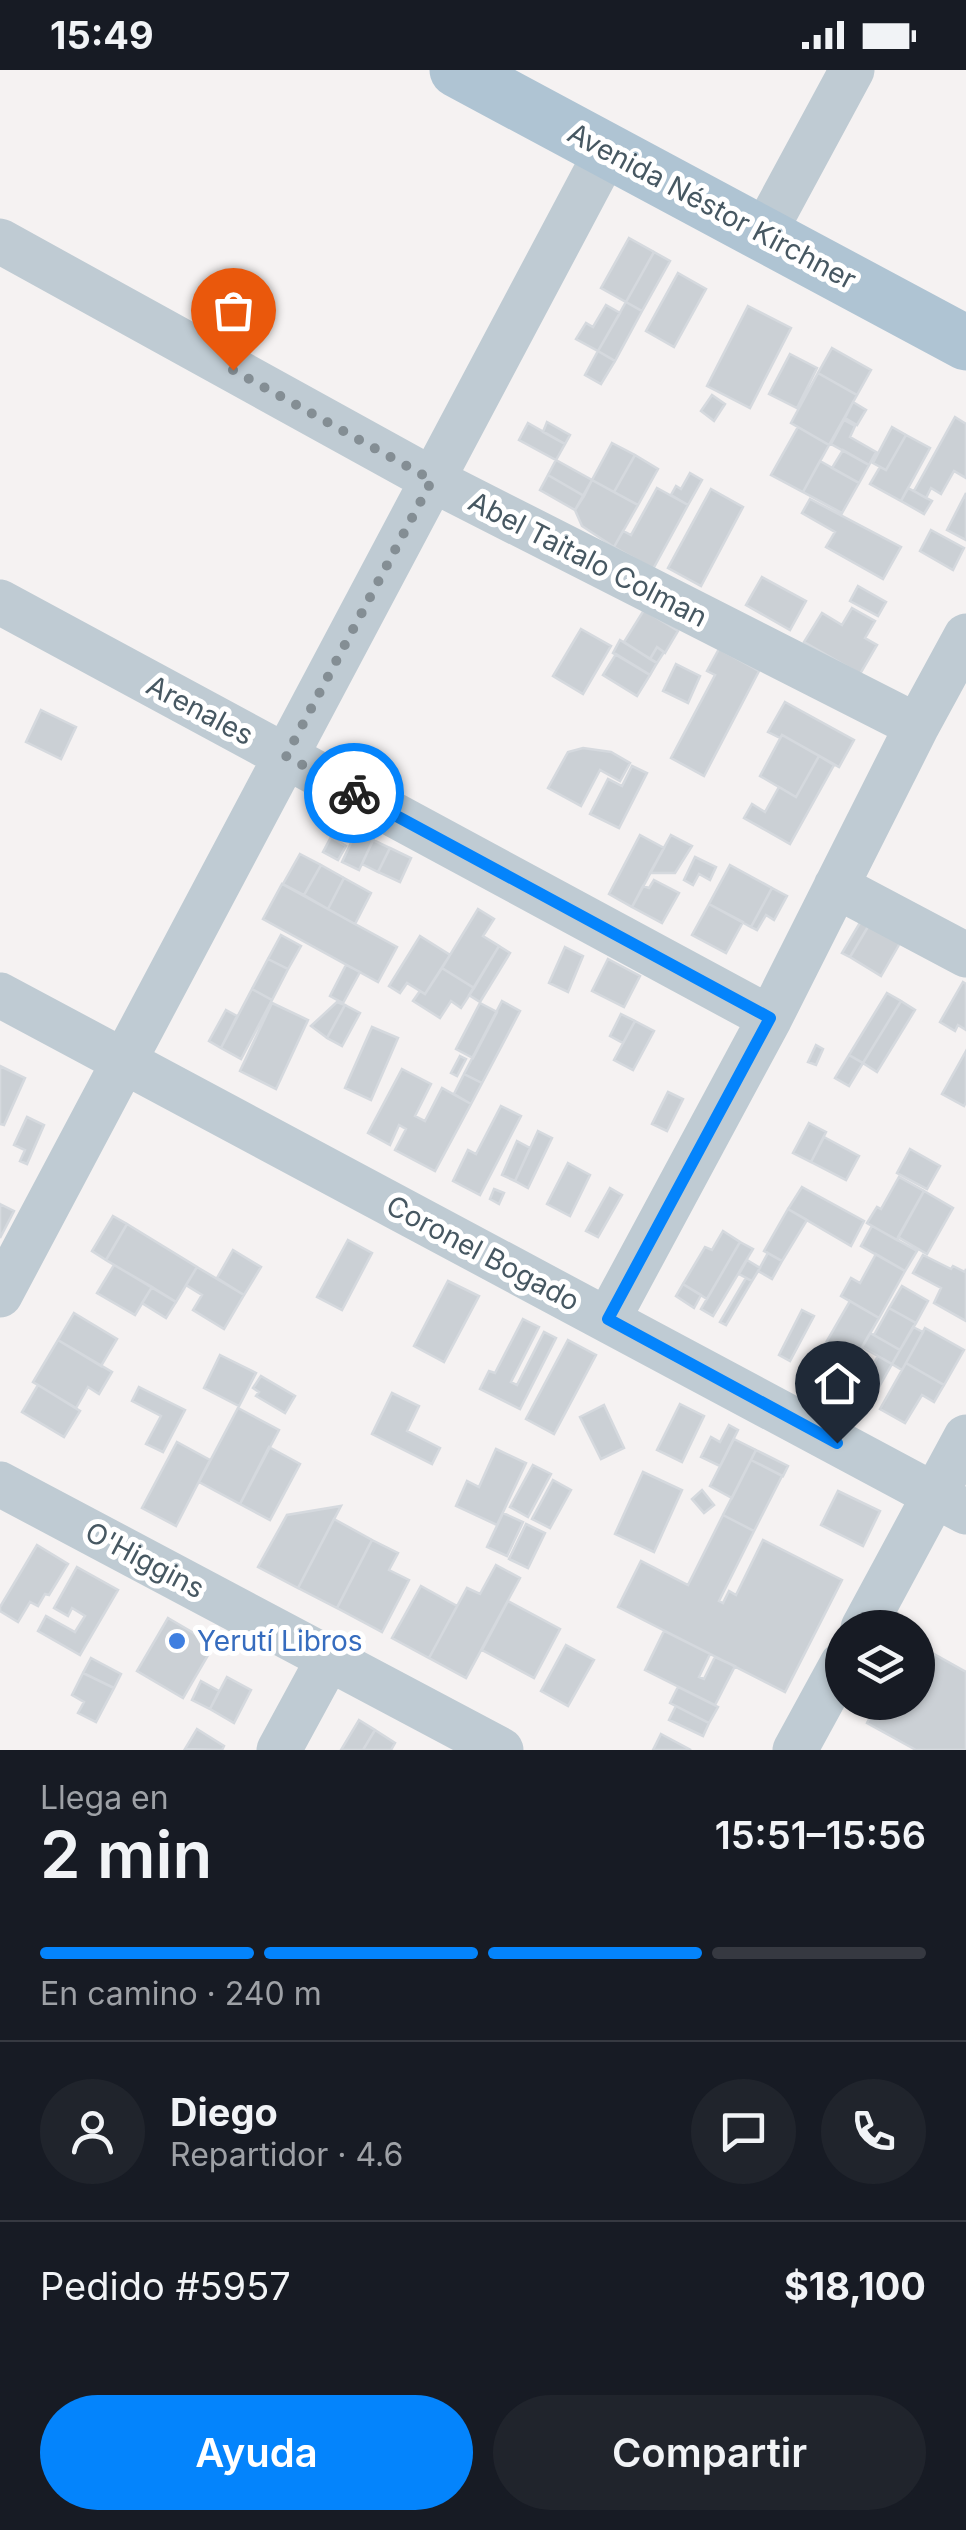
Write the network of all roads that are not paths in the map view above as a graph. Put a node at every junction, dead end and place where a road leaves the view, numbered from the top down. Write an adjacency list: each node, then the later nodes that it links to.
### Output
1 (457, 70): 3 (main road, Avenida Néstor Kirchner)
2 (852, 70): 5 (street)
3 (526, 86): 4 (main road, Avenida Néstor Kirchner)
4 (607, 151): 5 (main road, Avenida Néstor Kirchner); 8 (street)
5 (764, 233): 7 (main road, Avenida Néstor Kirchner)
6 (0, 241): 8 (street, Abel Taitalo Colman)
7 (966, 343)
8 (432, 480): 11 (street, Abel Taitalo Colman); 12 (street)
9 (0, 602): 12 (street, Arenales)
10 (966, 636): 11 (street)
11 (917, 726): 13 (street)
12 (286, 756): 16 (street, Arenales); 17 (street)
13 (836, 886): 14 (street); 16 (street)
14 (966, 954)
15 (0, 996): 17 (street, Coronel Bogado)
16 (770, 1018): 19 (street)
17 (124, 1062): 18 (street); 19 (street, Coronel Bogado)
18 (0, 1295)
19 (608, 1319): 22 (street, Coronel Bogado)
20 (966, 1437): 22 (street)
21 (0, 1484): 24 (street, O'Higgins)
22 (951, 1504): 23 (street)
23 (876, 1610)
24 (329, 1658): 26 (street); 27 (street, O'Higgins)
25 (825, 1695): 28 (street)
26 (280, 1750)
27 (500, 1750)
28 (795, 1750)

